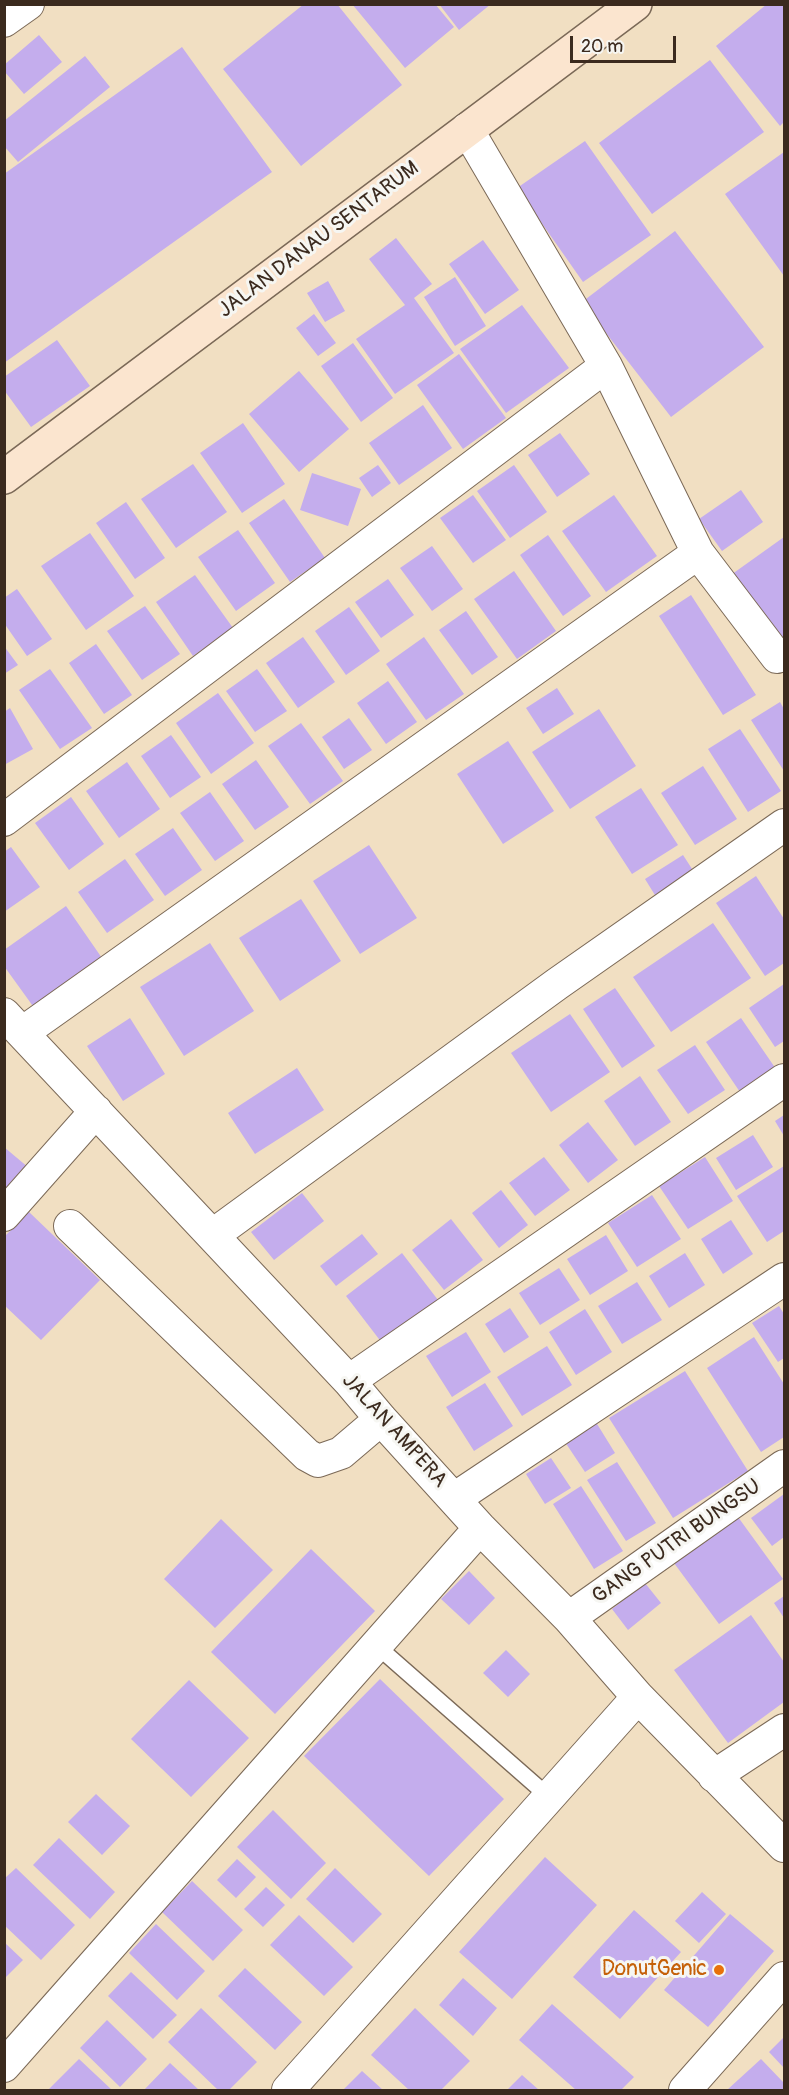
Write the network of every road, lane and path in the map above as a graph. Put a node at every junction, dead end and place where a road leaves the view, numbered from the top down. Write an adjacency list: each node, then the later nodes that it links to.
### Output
1 (28, 4): 3 (street)
2 (635, 4): 4 (street, JALAN DANAU SENTARUM)
3 (4, 21)
4 (467, 129): 5 (street); 6 (street, JALAN DANAU SENTARUM)
5 (606, 366): 7 (street); 9 (street)
6 (4, 477)
7 (698, 553): 8 (street); 11 (street)
8 (777, 657)
9 (4, 820)
10 (784, 825): 16 (street)
11 (13, 1024): 13 (street, JALAN AMPERA)
12 (784, 1080): 18 (street)
13 (96, 1112): 14 (street); 16 (street, JALAN AMPERA)
14 (4, 1215)
15 (70, 1226): 19 (street)
16 (213, 1235): 18 (street, JALAN AMPERA)
17 (784, 1280): 21 (street)
18 (349, 1381): 19 (street, JALAN AMPERA)
19 (375, 1423): 21 (street, JALAN AMPERA)
20 (784, 1466): 23 (street, GANG PUTRI BUNGSU)
21 (454, 1498): 22 (street, JALAN AMPERA)
22 (480, 1528): 23 (street, JALAN AMPERA); 24 (street)
23 (569, 1618): 25 (street, JALAN AMPERA)
24 (377, 1646): 28 (lane); 31 (street)
25 (638, 1697): 27 (street, JALAN AMPERA); 28 (street)
26 (784, 1730): 27 (street)
27 (714, 1776): 29 (street, JALAN AMPERA)
28 (549, 1797): 32 (street)
29 (784, 1846)
30 (784, 1978): 33 (street)
31 (4, 2066)
32 (288, 2091)
33 (685, 2091)

